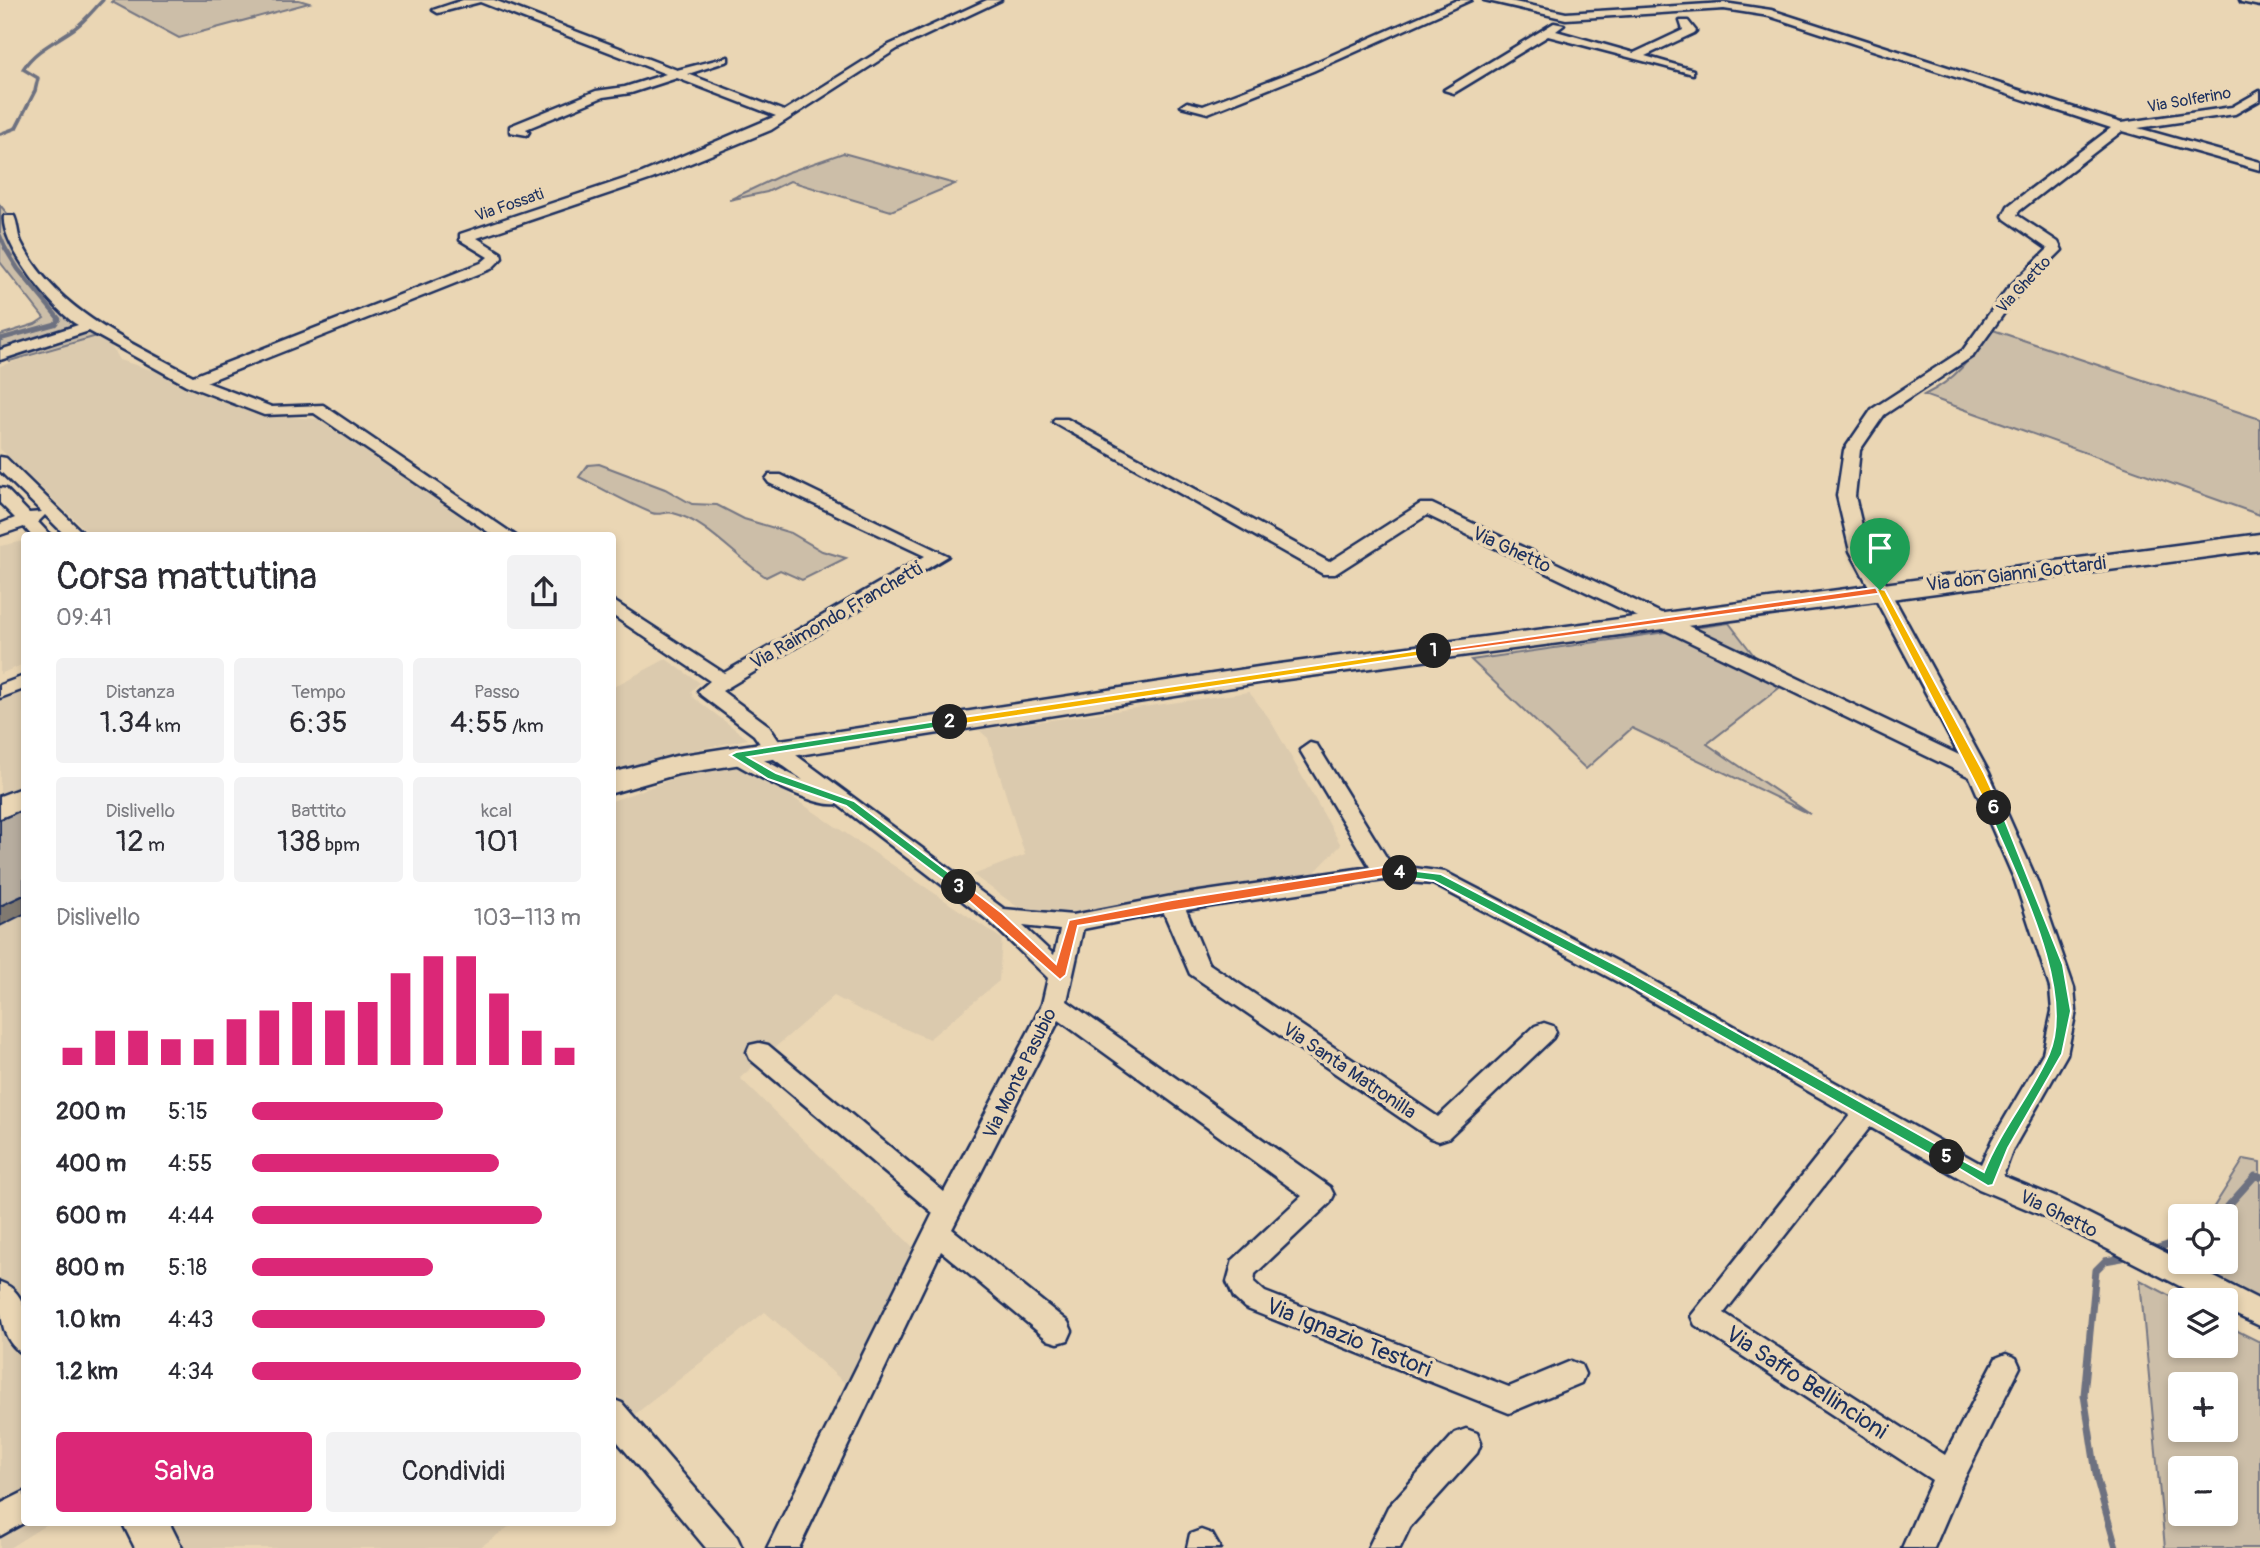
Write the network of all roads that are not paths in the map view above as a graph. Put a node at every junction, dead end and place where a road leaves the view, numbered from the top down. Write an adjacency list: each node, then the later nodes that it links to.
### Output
1 (476, 0): 13 (street)
2 (484, 0): 20 (street)
3 (996, 0): 24 (street, Via Fossati)
4 (1466, 0): 23 (street)
5 (1489, 0): 11 (street)
6 (1535, 0): 11 (street)
7 (1603, 0): 12 (street)
8 (2245, 0): 9 (street)
9 (2260, 3)
10 (1740, 4): 12 (street); 25 (street)
11 (1520, 7): 14 (street)
12 (1638, 9): 14 (street)
13 (438, 10)
14 (1566, 16): 16 (street)
15 (1684, 23): 17 (street)
16 (1548, 32): 17 (street); 21 (street)
17 (1634, 57): 19 (street)
18 (724, 59): 20 (street)
19 (1689, 72)
20 (679, 75): 24 (street); 26 (street)
21 (1450, 90)
22 (2260, 94): 25 (street, Via Solferino)
23 (1187, 106)
24 (784, 115): 31 (street, Via Fossati)
25 (2120, 127): 27 (street); 43 (street, Via Ghetto)
26 (523, 132)
27 (2260, 166)
28 (9, 219): 29 (street)
29 (90, 326): 30 (street); 31 (street)
30 (0, 355)
31 (192, 382): 41 (street)
32 (1061, 422): 45 (street, Via Ghetto)
33 (0, 462): 36 (street)
34 (775, 479): 46 (street, Via Raimondo Franchetti)
35 (0, 493): 37 (street)
36 (51, 511): 37 (street); 40 (street)
37 (27, 520): 38 (street); 39 (street)
38 (0, 530)
39 (38, 532)
40 (73, 532)
41 (501, 532)
42 (2260, 542): 43 (main road, Via don Gianni Gottardi)
43 (1880, 590): 45 (main road, Via don Gianni Gottardi); 52 (street, Via Ghetto)
44 (616, 610): 46 (street)
45 (1662, 620): 49 (main road, Via don Gianni Gottardi); 52 (street, Via Ghetto)
46 (723, 681): 49 (street)
47 (21, 683): 48 (street)
48 (0, 692)
49 (774, 749): 51 (main road, Via don Gianni Gottardi); 55 (street)
50 (1310, 750): 57 (street)
51 (736, 755): 53 (main road, Via don Gianni Gottardi); 55 (street)
52 (1979, 773): 66 (street, Via Ghetto)
53 (616, 782)
54 (21, 798): 56 (main road)
55 (850, 803): 59 (street)
56 (0, 808)
57 (1384, 872): 58 (street); 65 (street)
58 (1172, 904): 60 (street); 63 (street, Via Santa Matronilla)
59 (998, 916): 60 (street); 61 (street)
60 (1073, 923): 61 (street, Via Monte Pasubio)
61 (1060, 975): 62 (street, Via Monte Pasubio)
62 (1054, 1004): 67 (street, Via Monte Pasubio); 73 (street, Via Ignazio Testori)
63 (1544, 1032)
64 (759, 1052): 67 (street)
65 (1867, 1112): 66 (street); 76 (street, Via Saffo Bellincioni)
66 (1988, 1181): 69 (street, Via Ghetto)
67 (943, 1222): 71 (street); 82 (street, Via Monte Pasubio)
68 (0, 1299): 70 (main road)
69 (2260, 1314)
70 (21, 1331)
71 (1058, 1331)
72 (2006, 1367): 76 (street)
73 (1570, 1374)
74 (616, 1417): 81 (street)
75 (1466, 1443): 83 (street)
76 (1950, 1475): 84 (street)
77 (21, 1508): 78 (street)
78 (0, 1521)
79 (146, 1526): 80 (main road)
80 (160, 1548)
81 (726, 1548)
82 (783, 1548)
83 (1384, 1548)
84 (1918, 1548)

